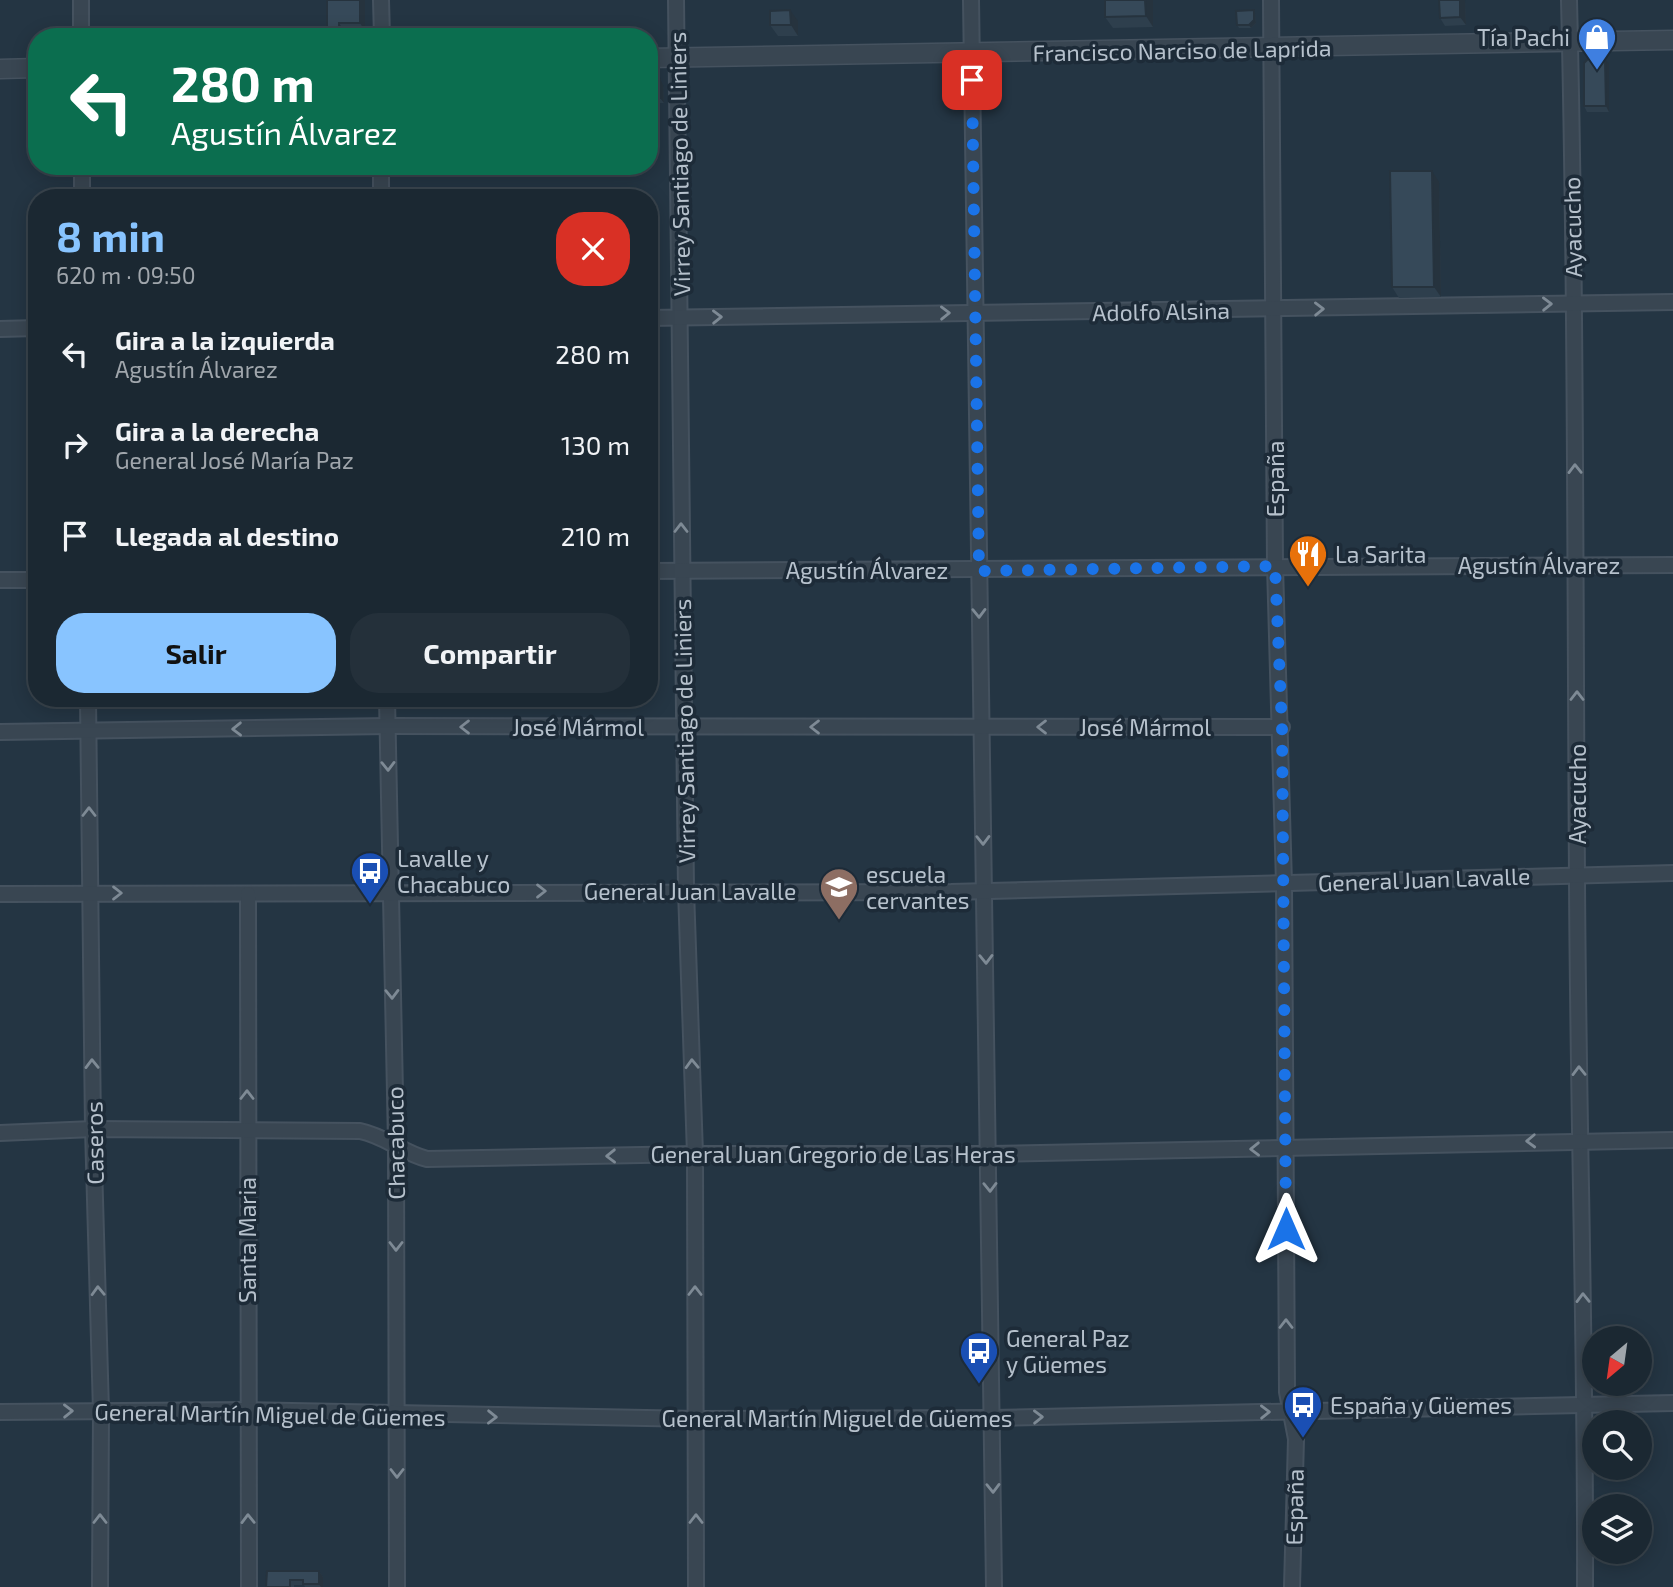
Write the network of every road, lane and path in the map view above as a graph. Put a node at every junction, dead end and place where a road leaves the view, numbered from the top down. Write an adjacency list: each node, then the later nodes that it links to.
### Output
1 (80, 0): 7 (street)
2 (381, 0): 8 (street)
3 (676, 0): 14 (street, Virrey Santiago de Liniers)
4 (971, 0): 12 (street)
5 (1271, 0): 11 (street, España)
6 (1569, 0): 10 (street, Ayacucho)
7 (80, 28)
8 (382, 28)
9 (1673, 40): 10 (street, Francisco Narciso de Laprida)
10 (1570, 41): 11 (street, Francisco Narciso de Laprida); 18 (street, Ayacucho)
11 (1273, 48): 12 (street, Francisco Narciso de Laprida); 19 (street, España)
12 (972, 55): 14 (street, Francisco Narciso de Laprida); 20 (street)
13 (658, 58): 14 (street, Francisco Narciso de Laprida)
14 (677, 58): 22 (street, Virrey Santiago de Liniers)
15 (28, 68): 16 (street)
16 (0, 69)
17 (1673, 302): 18 (street, Adolfo Alsina)
18 (1572, 303): 19 (street, Adolfo Alsina, one-way to 18); 25 (street, Ayacucho, one-way to 18)
19 (1275, 309): 20 (street, Adolfo Alsina); 27 (street, España)
20 (974, 313): 22 (street, Adolfo Alsina, one-way to 20); 30 (street)
21 (658, 318): 22 (street, Adolfo Alsina)
22 (681, 318): 28 (street, Virrey Santiago de Liniers, one-way to 22)
23 (28, 328): 24 (street)
24 (0, 329)
25 (1577, 565): 26 (street, Agustín Álvarez); 27 (street, Agustín Álvarez); 41 (street, Ayacucho, one-way to 25)
26 (1673, 565)
27 (1275, 566): 30 (street, Agustín Álvarez); 38 (street, España)
28 (681, 570): 29 (street, Agustín Álvarez); 30 (street, Agustín Álvarez); 36 (street, Virrey Santiago de Liniers)
29 (658, 571)
30 (979, 571): 37 (street, one-way to 37)
31 (0, 580): 32 (street)
32 (28, 580)
33 (88, 707): 40 (street, Caseros)
34 (387, 707): 35 (street, Chacabuco)
35 (388, 726): 36 (street, José Mármol, one-way to 35); 40 (street, José Mármol, one-way to 40); 47 (street, Chacabuco, one-way to 47)
36 (685, 727): 37 (street, José Mármol, one-way to 36); 44 (street, Virrey Santiago de Liniers)
37 (981, 727): 38 (street, José Mármol, one-way to 37); 45 (street, one-way to 45)
38 (1282, 727): 43 (street, España)
39 (0, 732): 40 (street, José Mármol)
40 (89, 732): 46 (street, Caseros, one-way to 40)
41 (1577, 873): 42 (street, General Juan Lavalle); 43 (street, General Juan Lavalle); 53 (street, Ayacucho, one-way to 41)
42 (1673, 873)
43 (1284, 884): 45 (street, General Juan Lavalle); 56 (street, España)
44 (686, 890): 45 (street, General Juan Lavalle); 47 (street, General Juan Lavalle, one-way to 44); 57 (street, Virrey Santiago de Liniers, one-way to 44)
45 (984, 891): 58 (street, one-way to 58)
46 (89, 892): 48 (street, General Juan Lavalle); 49 (street, General Juan Lavalle, one-way to 49); 51 (street, Caseros, one-way to 46)
47 (390, 892): 49 (street, General Juan Lavalle); 55 (street, Chacabuco, one-way to 55)
48 (0, 894)
49 (248, 894): 50 (street, Santa Maria, one-way to 49)
50 (247, 1128): 51 (street, General Juan Gregorio de Las Heras); 55 (street, General Juan Gregorio de Las Heras); 61 (street, Santa Maria)
51 (93, 1129): 52 (street, General Juan Gregorio de Las Heras); 62 (street, Caseros, one-way to 51)
52 (0, 1133)
53 (1579, 1140): 54 (street, General Juan Gregorio de Las Heras); 56 (street, General Juan Gregorio de Las Heras, one-way to 56); 60 (street, Ayacucho, one-way to 53)
54 (1673, 1140)
55 (396, 1143): 57 (street, General Juan Gregorio de Las Heras, one-way to 55); 65 (street, Chacabuco, one-way to 65)
56 (1285, 1148): 58 (street, General Juan Gregorio de Las Heras, one-way to 58); 63 (street, España, one-way to 56)
57 (695, 1154): 58 (street, General Juan Gregorio de Las Heras); 67 (street, Virrey Santiago de Liniers, one-way to 57)
58 (990, 1154): 66 (street, one-way to 66)
59 (1673, 1404): 60 (street, General Martín Miguel de Güemes)
60 (1586, 1406): 63 (street, General Martín Miguel de Güemes); 74 (street, Ayacucho)
61 (247, 1410): 62 (street, General Martín Miguel de Güemes); 65 (street, General Martín Miguel de Güemes); 69 (street, Santa Maria, one-way to 61)
62 (101, 1411): 64 (street, General Martín Miguel de Güemes, one-way to 62); 68 (street, Caseros, one-way to 62)
63 (1291, 1411): 66 (street, General Martín Miguel de Güemes, one-way to 63); 73 (street, España)
64 (0, 1412)
65 (397, 1416): 67 (street, General Martín Miguel de Güemes, one-way to 67); 70 (street, Chacabuco, one-way to 70)
66 (992, 1418): 67 (street, General Martín Miguel de Güemes); 72 (street, one-way to 72)
67 (696, 1419): 71 (street, Virrey Santiago de Liniers, one-way to 67)
68 (100, 1587)
69 (249, 1587)
70 (397, 1587)
71 (695, 1587)
72 (994, 1587)
73 (1292, 1587)
74 (1585, 1587)

